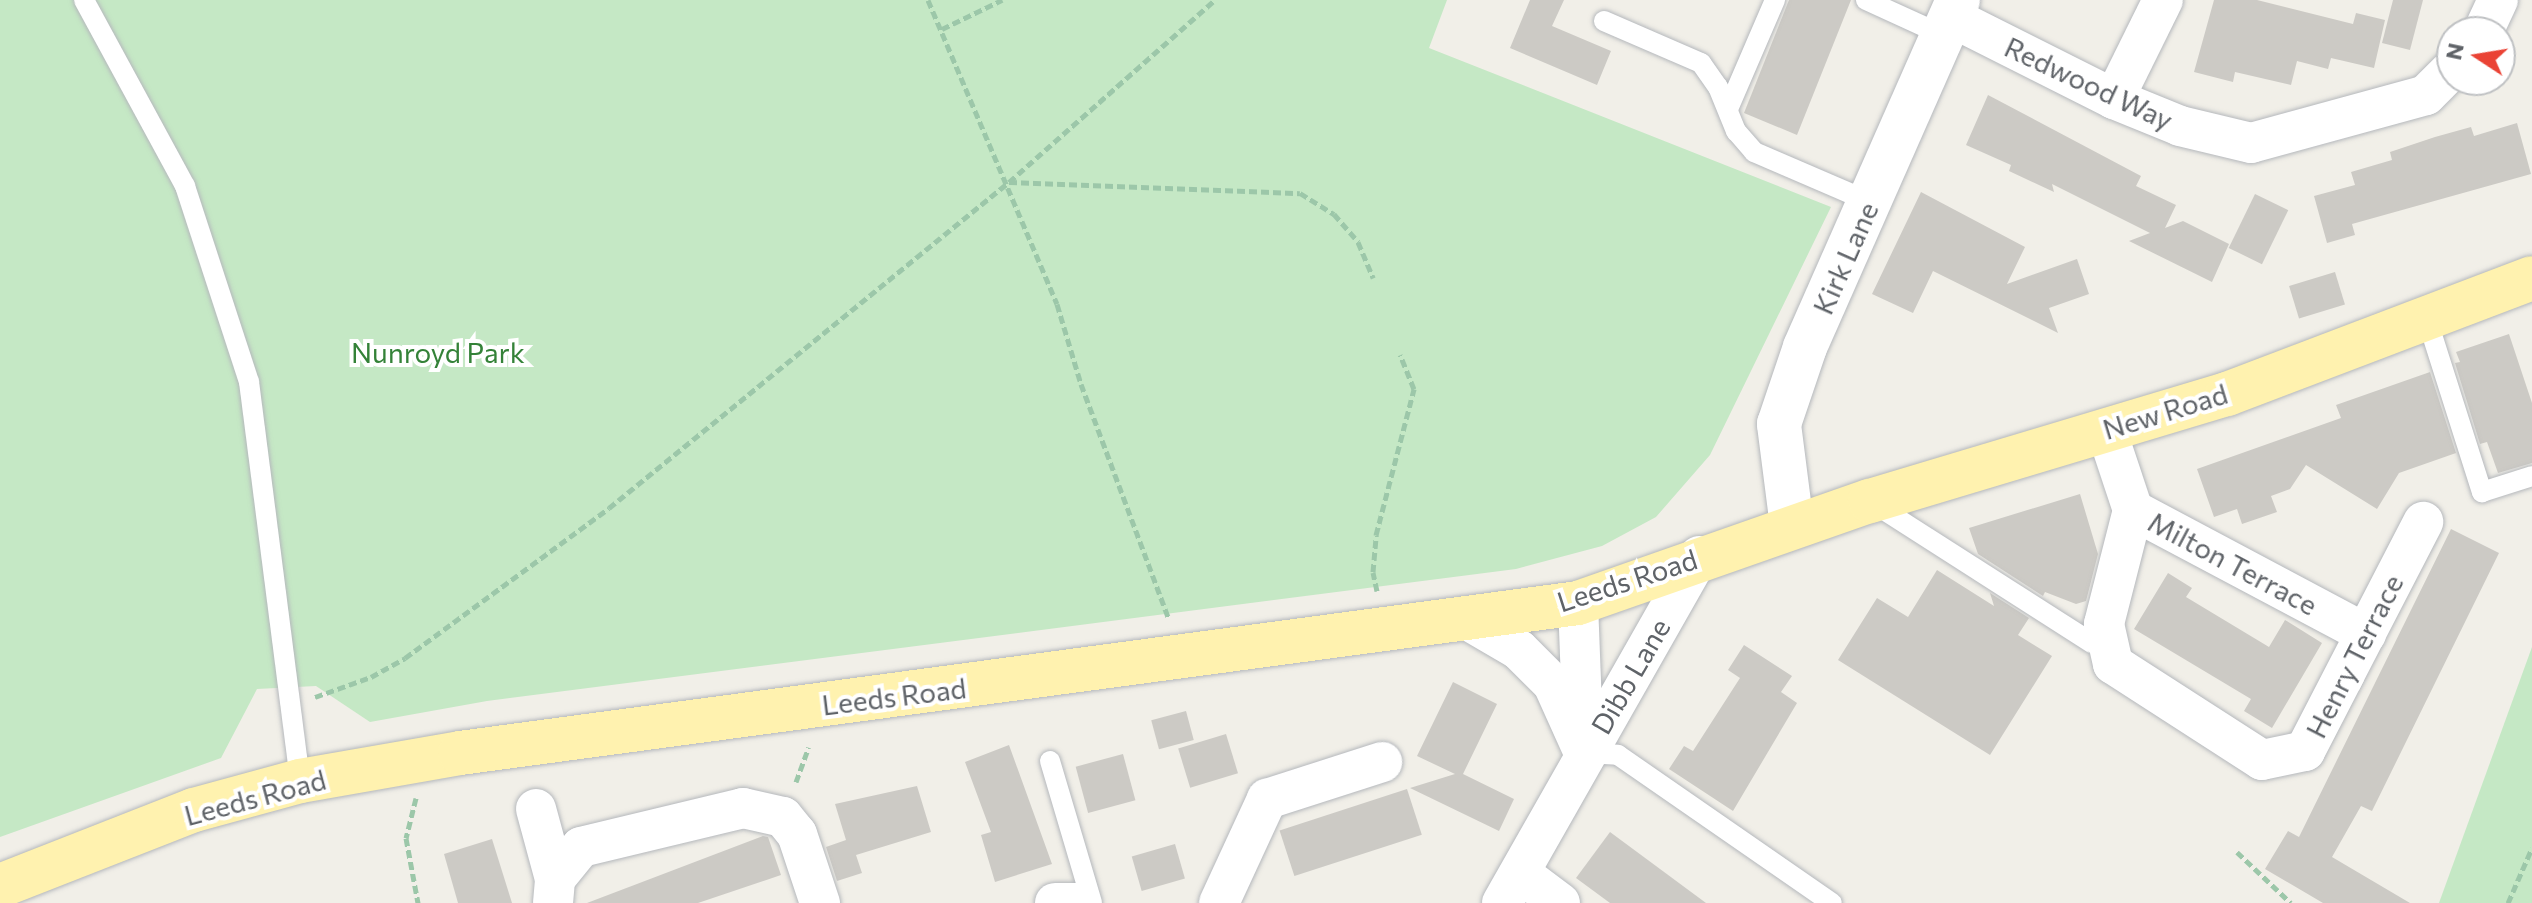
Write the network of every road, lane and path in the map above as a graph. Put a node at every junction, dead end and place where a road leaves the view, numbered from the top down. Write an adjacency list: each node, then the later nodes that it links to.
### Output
1 (84, 0): 33 (lane)
2 (928, 0): 10 (path)
3 (1002, 0): 10 (path)
4 (1215, 0): 14 (path)
5 (1775, 0): 13 (lane)
6 (1866, 0): 8 (lane)
7 (2163, 0): 12 (street)
8 (1952, 18): 12 (street, Redwood Way); 15 (street, Kirk Lane)
9 (1604, 21): 13 (lane)
10 (942, 29): 14 (path)
11 (2436, 85): 12 (street, Redwood Way)
12 (2114, 99)
13 (1728, 109): 15 (lane)
14 (1009, 182): 16 (path); 32 (path); 33 (path)
15 (1870, 202): 25 (street, Kirk Lane)
16 (1373, 278)
17 (2532, 278): 18 (main road, New Road)
18 (2427, 319): 20 (main road, New Road); 21 (lane)
19 (1400, 355): 29 (path)
20 (2106, 429): 22 (main road, New Road); 23 (street, Milton Terrace)
21 (2532, 476)
22 (1870, 501): 25 (main road, New Road); 31 (lane)
23 (2133, 510): 30 (street, Milton Terrace); 30 (street, Henry Terrace)
24 (2423, 522): 30 (street, Henry Terrace)
25 (1792, 526): 26 (main road, Leeds Road)
26 (1699, 556): 27 (main road, Leeds Road); 35 (street, Dibb Lane)
27 (1578, 603): 28 (main road, Leeds Road); 35 (street, Dibb Lane)
28 (1466, 619): 29 (main road, Leeds Road); 35 (street, Dibb Lane)
29 (1387, 631): 32 (main road, Leeds Road)
30 (2366, 634)
31 (2092, 643)
32 (1183, 658): 34 (main road, Leeds Road)
33 (287, 704): 39 (lane)
34 (824, 706): 36 (main road, Leeds Road); 41 (path)
35 (1584, 753): 45 (street, Dibb Lane); 54 (lane)
36 (427, 759): 39 (main road, Leeds Road); 47 (path)
37 (1050, 761): 51 (lane)
38 (1382, 762): 52 (street)
39 (300, 781): 44 (main road, Leeds Road)
40 (536, 809): 46 (street)
41 (783, 817): 46 (street); 48 (street)
42 (2532, 848): 56 (path)
43 (2237, 852): 55 (path)
44 (0, 886)
45 (1511, 888): 53 (street)
46 (554, 891)
47 (418, 903)
48 (820, 903)
49 (1055, 903): 50 (street)
50 (1079, 903)
51 (1092, 903)
52 (1219, 903)
53 (1560, 903)
54 (1832, 903)
55 (2291, 903)
56 (2508, 903)

